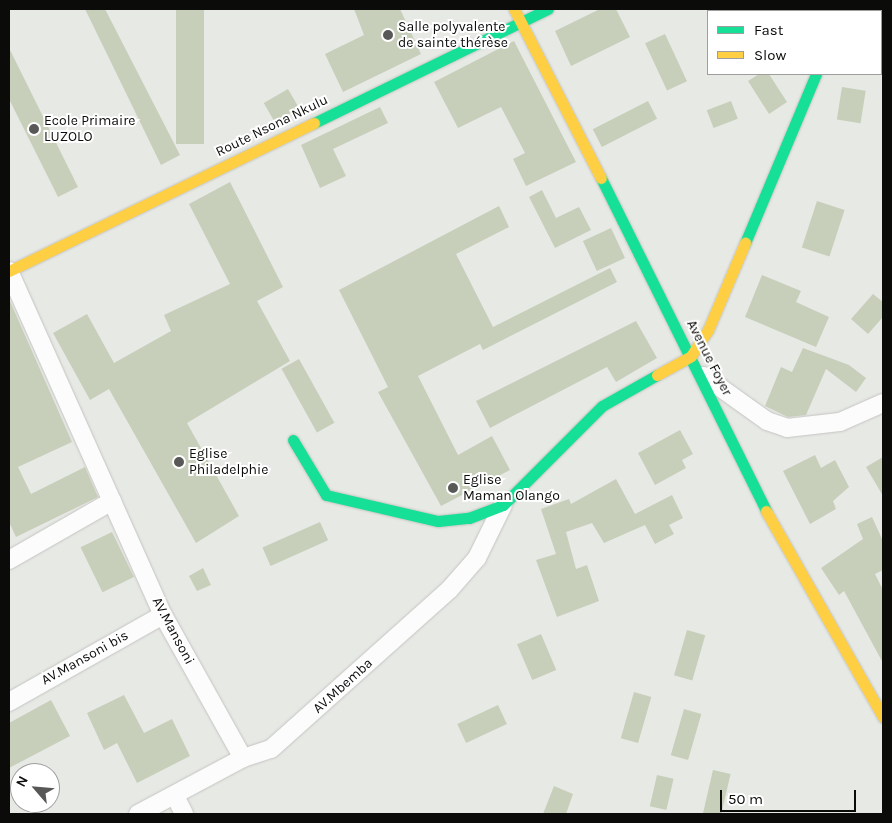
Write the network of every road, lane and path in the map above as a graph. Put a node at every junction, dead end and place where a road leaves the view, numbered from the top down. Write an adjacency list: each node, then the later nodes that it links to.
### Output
1 (514, 9): 3 (street, Avenue Foyer)
2 (548, 9): 3 (street, Route Nsona Nkulu)
3 (521, 22): 5 (street, Route Nsona Nkulu); 6 (street, Avenue Foyer)
4 (816, 75): 6 (street)
5 (9, 271): 10 (street, AV.Mansoni)
6 (691, 356): 7 (street, Avenue Foyer); 11 (street)
7 (702, 375): 8 (street); 15 (street, Avenue Foyer)
8 (883, 403)
9 (293, 440): 11 (street)
10 (112, 501): 12 (street); 13 (street, AV.Mansoni)
11 (503, 505): 16 (street, AV.Mbemba)
12 (9, 560)
13 (163, 614): 14 (street, AV.Mansoni bis); 16 (street, AV.Mansoni)
14 (9, 702)
15 (883, 717)
16 (243, 758): 17 (street, AV.Mbemba)
17 (175, 796): 18 (street, AV.Mbemba); 19 (street)
18 (138, 814)
19 (184, 814)

